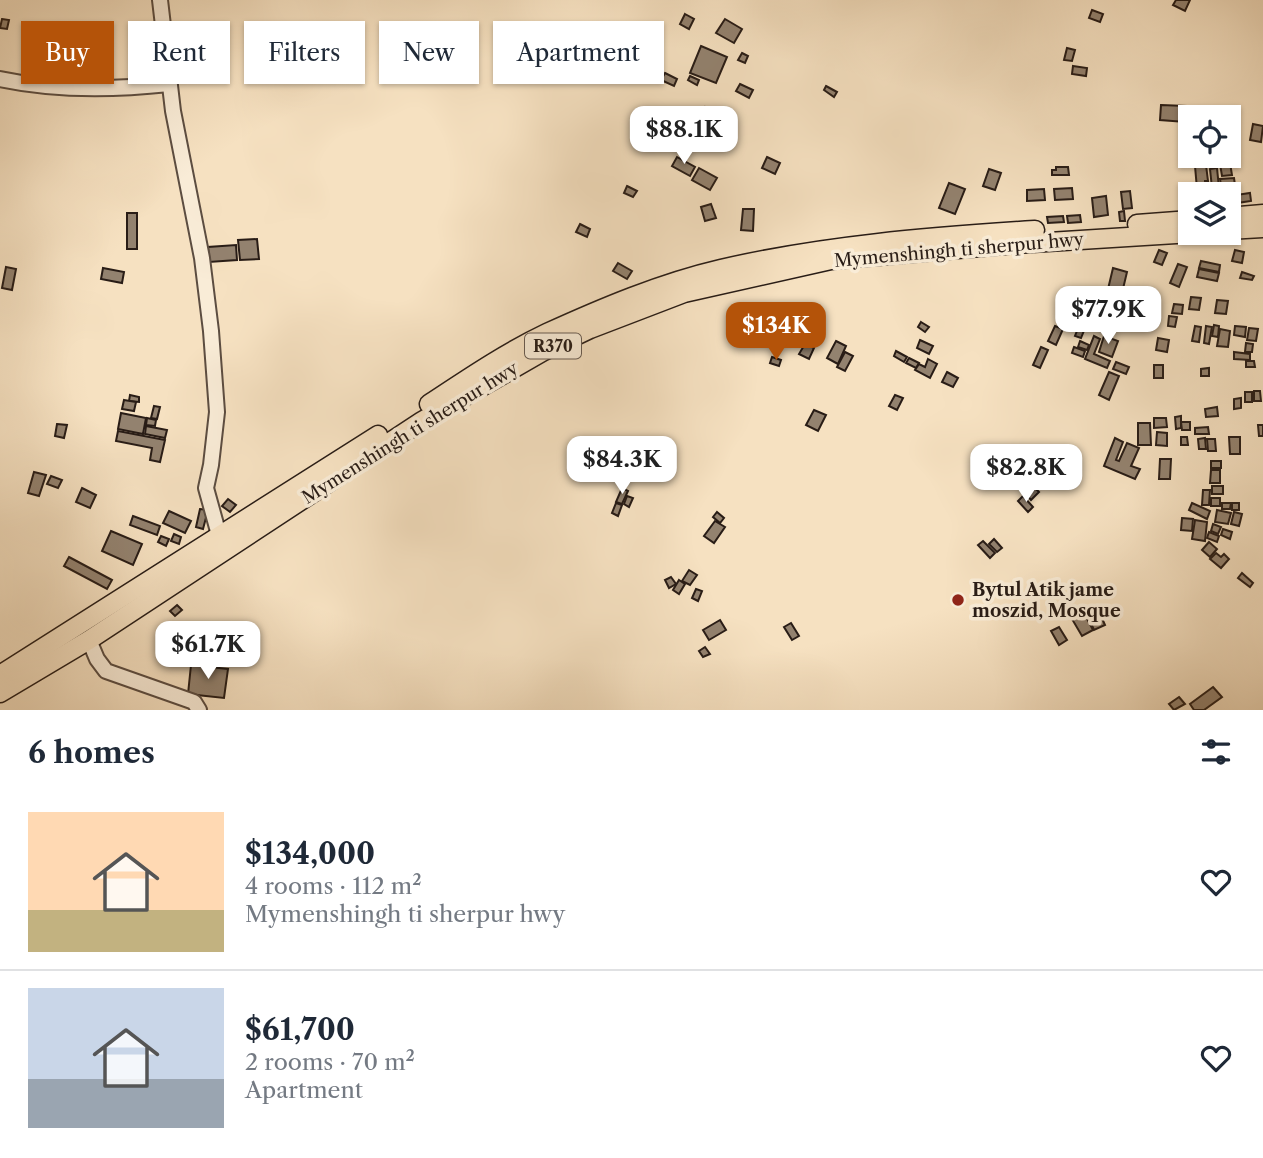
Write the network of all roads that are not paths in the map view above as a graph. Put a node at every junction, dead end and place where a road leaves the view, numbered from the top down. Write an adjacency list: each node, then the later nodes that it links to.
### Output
1 (160, 0): 2 (street)
2 (162, 21)
3 (0, 79): 4 (street)
4 (169, 84): 11 (street)
5 (1263, 214): 6 (main road)
6 (1241, 216)
7 (1178, 221): 11 (main road, Mymenshingh ti sherpur hwy / R370)
8 (1263, 228): 9 (main road)
9 (1241, 229)
10 (1178, 234): 12 (main road, Mymenshingh ti sherpur hwy / R370)
11 (219, 535): 13 (main road, Mymenshingh ti sherpur hwy / R370)
12 (89, 640): 14 (main road, Mymenshingh ti sherpur hwy / R370); 15 (street)
13 (0, 675)
14 (0, 693)
15 (199, 710)

